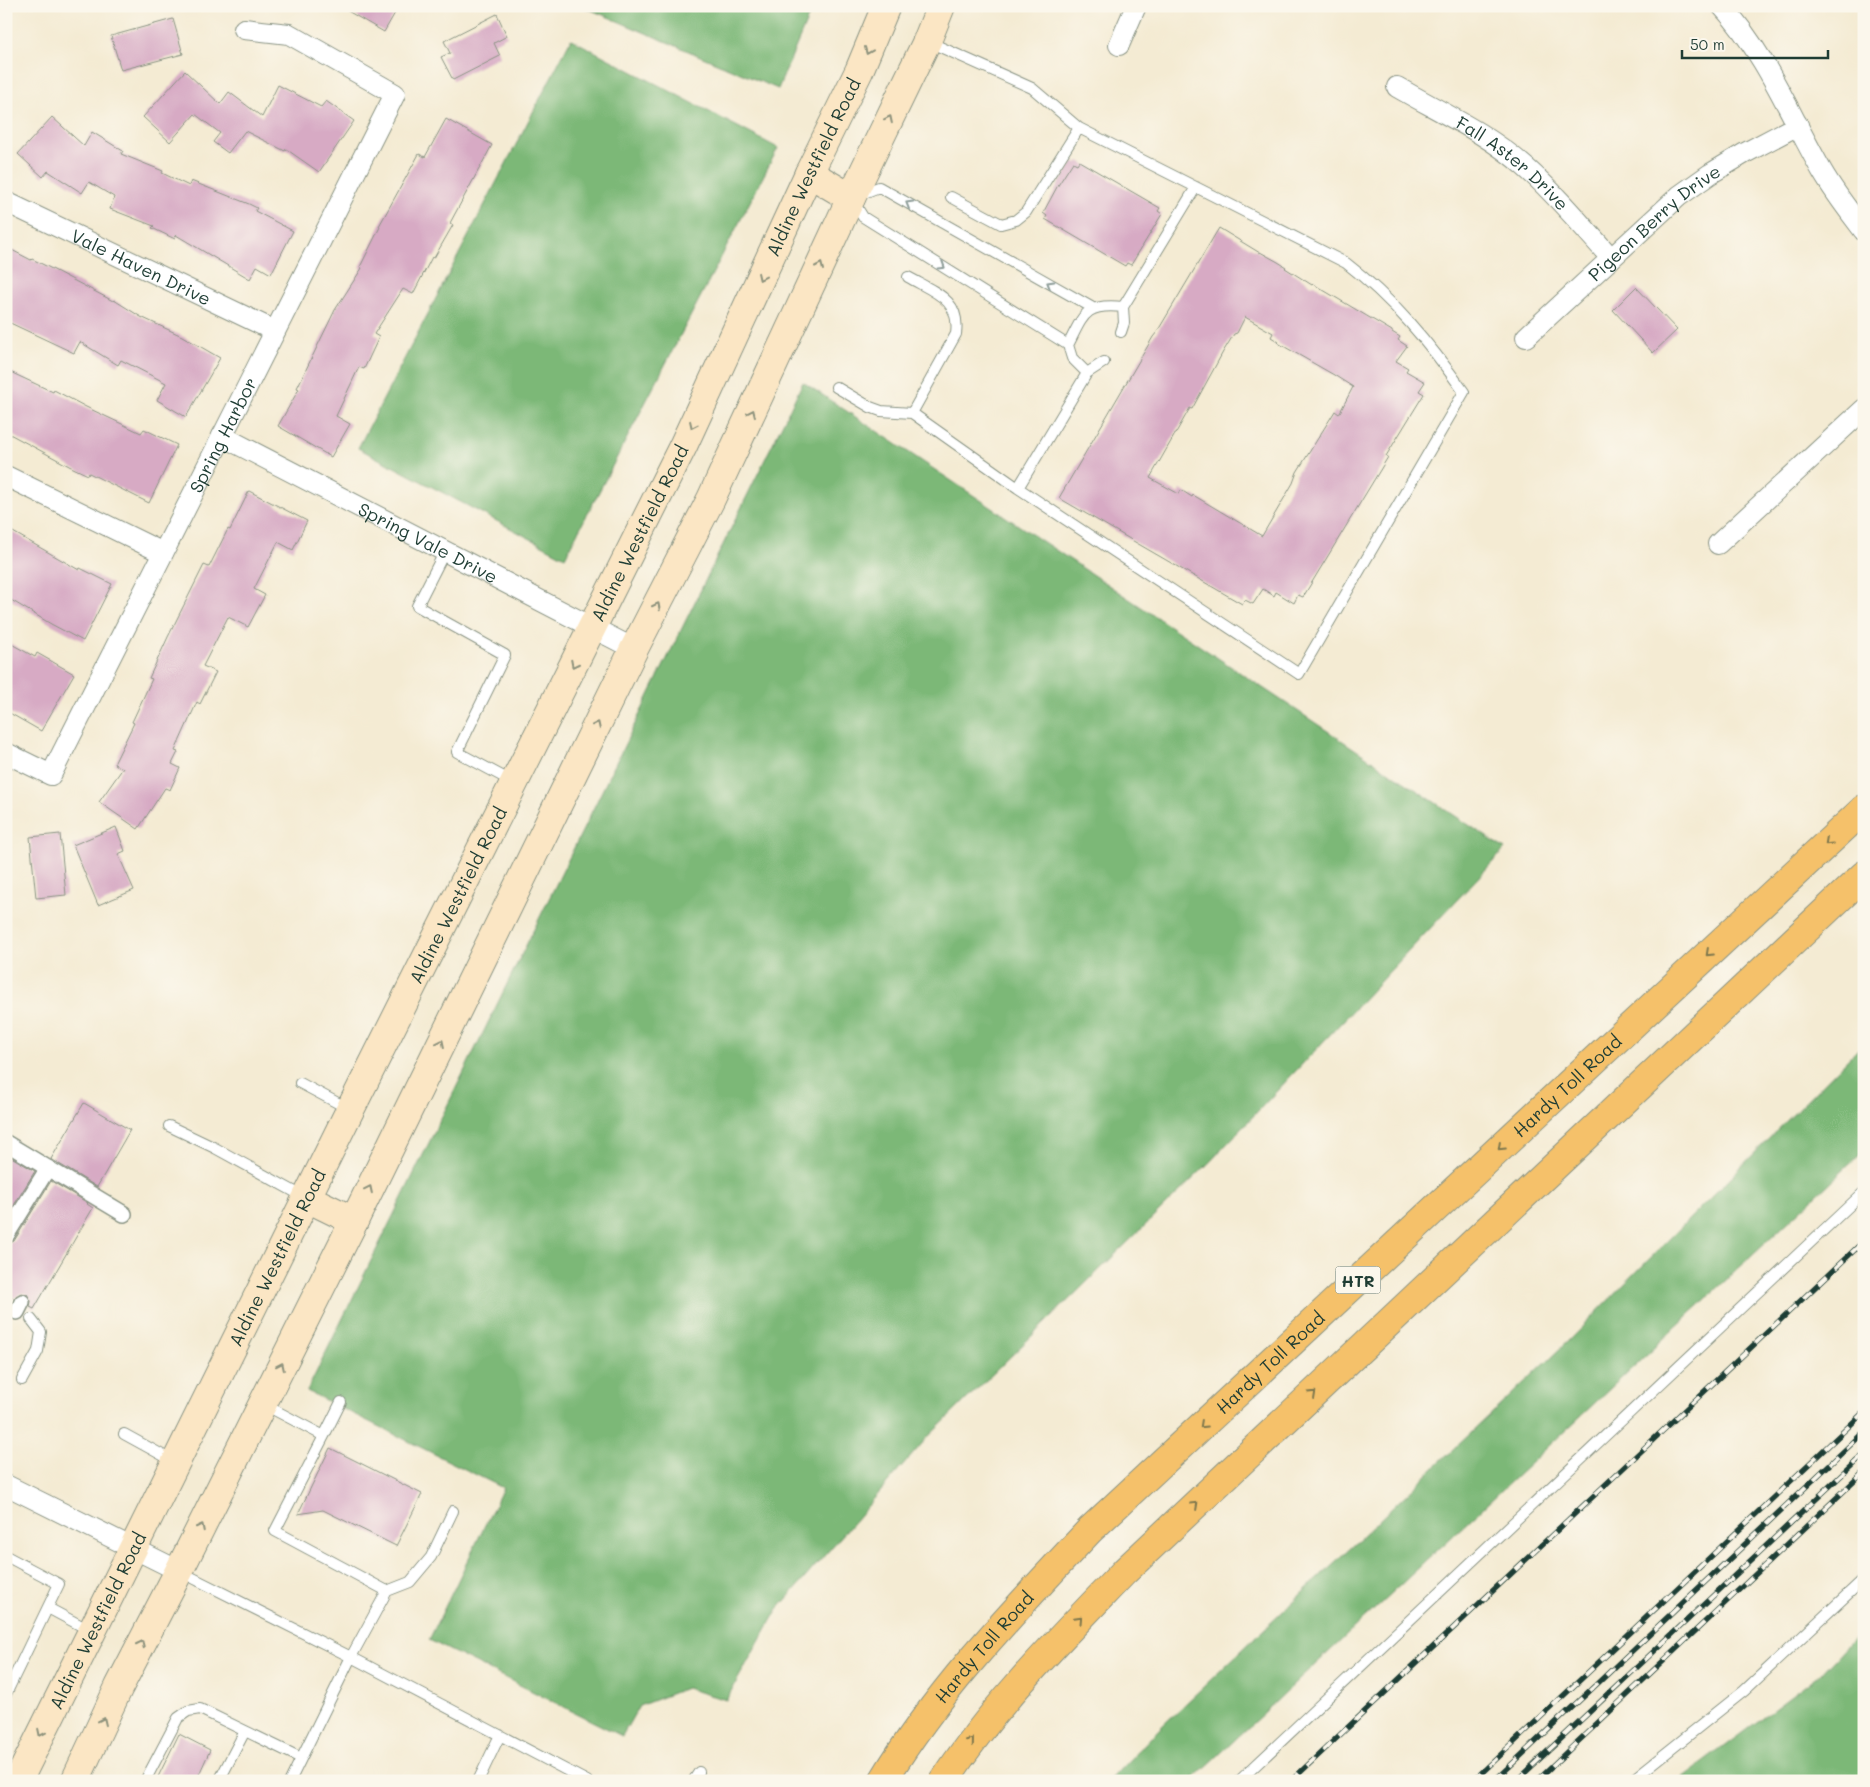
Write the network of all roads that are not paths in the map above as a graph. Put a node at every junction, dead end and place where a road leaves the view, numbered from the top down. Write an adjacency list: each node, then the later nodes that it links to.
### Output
1 (886, 6): 11 (main road, Aldine Westfield Road, one-way to 11)
2 (941, 6): 6 (main road)
3 (1136, 6): 7 (street)
4 (1722, 6): 9 (street)
5 (244, 28): 21 (street, Spring Harbor)
6 (927, 41): 10 (lane); 14 (main road, one-way to 6)
7 (1119, 45)
8 (1397, 87): 17 (street, Fall Aster Drive)
9 (1798, 125): 16 (street); 17 (street, Pigeon Berry Drive)
10 (1079, 128): 12 (lane); 13 (lane)
11 (809, 173): 14 (main road); 36 (main road, Aldine Westfield Road, one-way to 36)
12 (1196, 187): 19 (lane); 32 (lane)
13 (951, 197)
14 (851, 198): 20 (lane, one-way to 14); 24 (lane, one-way to 24); 37 (main road, one-way to 14)
15 (6, 202): 21 (street, Vale Haven Drive)
16 (1864, 231)
17 (1611, 258): 23 (street, Pigeon Berry Drive)
18 (908, 277): 29 (lane)
19 (1123, 307): 20 (lane); 22 (lane)
20 (1092, 308): 24 (lane)
21 (275, 331): 30 (street, Spring Harbor)
22 (1121, 332)
23 (1526, 338)
24 (1068, 345): 26 (lane)
25 (1104, 362): 26 (lane)
26 (1087, 373): 32 (lane)
27 (836, 386): 29 (lane)
28 (1864, 409): 33 (street)
29 (912, 412): 32 (lane)
30 (222, 436): 34 (street, Spring Vale Drive); 35 (street, Spring Harbor)
31 (6, 476): 35 (street)
32 (1018, 488)
33 (1718, 544)
34 (445, 551): 36 (street, Spring Vale Drive); 39 (lane)
35 (163, 553): 38 (street, Spring Harbor)
36 (592, 628): 37 (street, Spring Vale Drive); 39 (main road, Aldine Westfield Road, one-way to 39)
37 (634, 649): 50 (main road, one-way to 37)
38 (6, 753)
39 (514, 783): 43 (main road, Aldine Westfield Road)
40 (1864, 809): 80 (highway, Hardy Toll Road / HTR, one-way to 80)
41 (1864, 874): 81 (highway, one-way to 41)
42 (300, 1083): 43 (lane)
43 (350, 1110): 48 (main road, Aldine Westfield Road)
44 (169, 1126): 48 (lane)
45 (6, 1143): 46 (street)
46 (48, 1168): 49 (street); 51 (street)
47 (1864, 1192): 82 (lane)
48 (307, 1198): 50 (main road); 58 (main road, Aldine Westfield Road)
49 (124, 1214)
50 (354, 1221): 55 (main road, one-way to 50)
51 (6, 1236)
52 (31, 1319): 53 (lane)
53 (22, 1380)
54 (341, 1402): 57 (lane)
55 (263, 1404): 57 (lane); 63 (main road, one-way to 55)
56 (124, 1434): 58 (lane)
57 (324, 1436): 65 (lane)
58 (175, 1462): 61 (main road, Aldine Westfield Road)
59 (6, 1486): 61 (street)
60 (453, 1511): 65 (lane)
61 (132, 1548): 63 (street); 67 (main road, Aldine Westfield Road)
62 (6, 1556): 66 (lane)
63 (179, 1571): 68 (lane); 74 (main road, one-way to 63)
64 (1864, 1579): 83 (lane)
65 (388, 1591): 68 (lane)
66 (48, 1608): 67 (lane); 69 (lane)
67 (92, 1631): 73 (main road, Aldine Westfield Road, one-way to 73)
68 (351, 1657): 71 (lane); 72 (lane)
69 (6, 1694)
70 (246, 1731): 72 (lane); 75 (lane); 76 (lane)
71 (500, 1735): 78 (lane); 79 (lane)
72 (301, 1758): 77 (lane)
73 (17, 1778)
74 (76, 1781)
75 (145, 1781)
76 (219, 1781)
77 (290, 1781)
78 (478, 1781)
79 (587, 1781)
80 (883, 1781)
81 (944, 1781)
82 (1239, 1781)
83 (1632, 1781)

